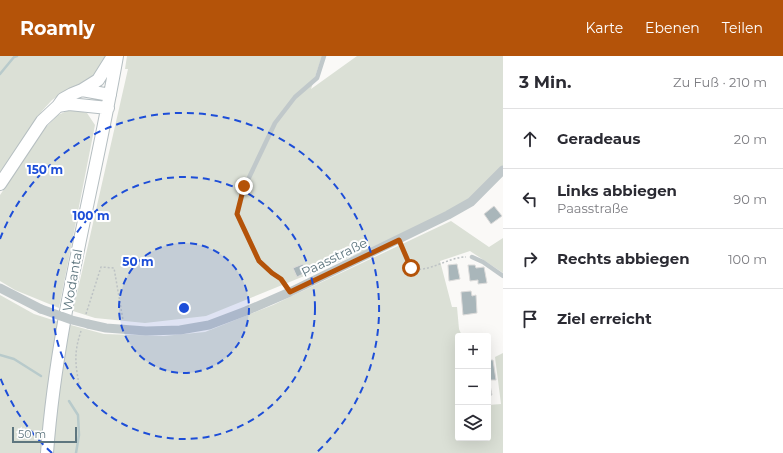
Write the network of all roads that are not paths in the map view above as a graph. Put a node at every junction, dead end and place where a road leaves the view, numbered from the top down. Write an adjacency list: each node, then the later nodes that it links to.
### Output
1 (113, 56): 4 (main road)
2 (117, 56): 5 (main road, Wodantal)
3 (324, 56): 13 (lane)
4 (82, 90): 5 (main road); 6 (main road)
5 (110, 95): 7 (main road, Wodantal)
6 (58, 106): 7 (main road); 9 (main road)
7 (108, 108): 14 (main road, Wodantal)
8 (503, 170): 13 (street, Paasstraße)
9 (0, 184)
10 (472, 257): 11 (lane)
11 (503, 276)
12 (0, 288): 13 (street, Paasstraße, bridge)
13 (290, 292)
14 (47, 453)

